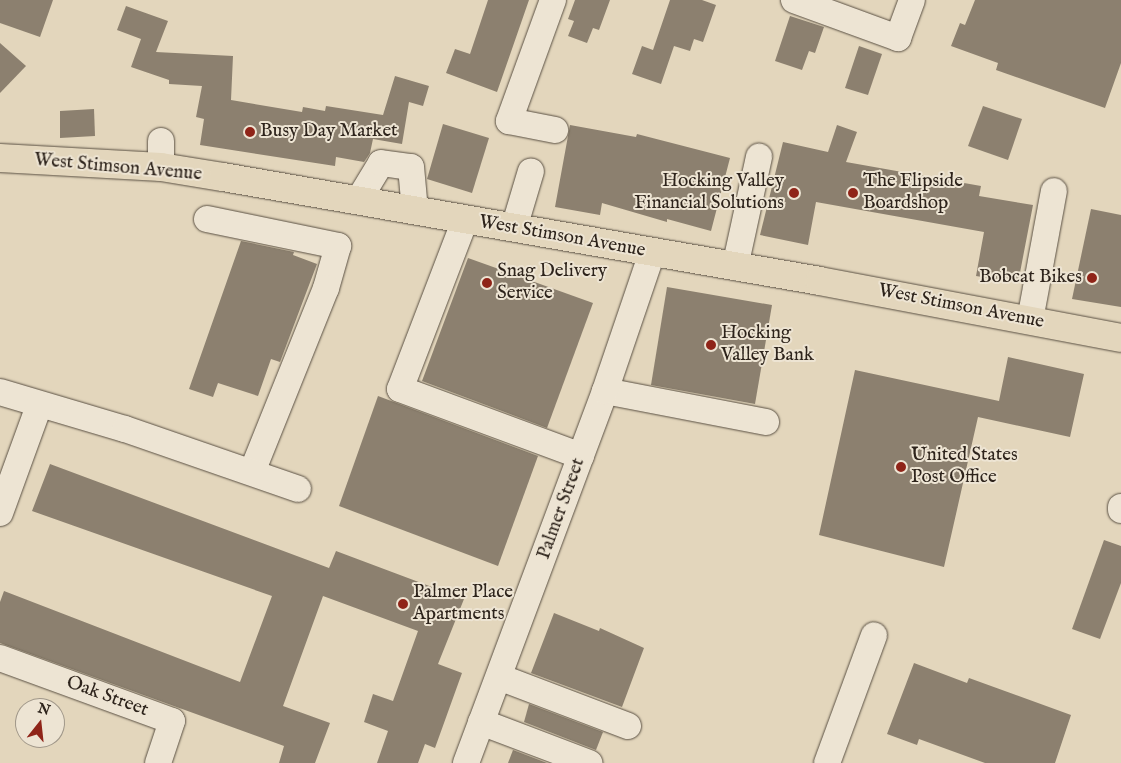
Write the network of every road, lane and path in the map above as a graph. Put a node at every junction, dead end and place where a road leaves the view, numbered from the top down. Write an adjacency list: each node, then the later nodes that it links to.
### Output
1 (553, 0): 4 (street)
2 (794, 0): 3 (street)
3 (912, 0)
4 (555, 130)
5 (161, 141): 8 (street)
6 (8, 156): 8 (main road, West Stimson Avenue)
7 (760, 157): 17 (street)
8 (161, 168): 11 (main road, West Stimson Avenue)
9 (531, 171): 15 (street)
10 (1054, 191): 18 (street)
11 (358, 201): 12 (main road, West Stimson Avenue); 12 (street)
12 (415, 211): 14 (main road, West Stimson Avenue)
13 (207, 219): 25 (street)
14 (465, 220): 15 (main road, West Stimson Avenue); 24 (street)
15 (514, 228): 16 (main road, West Stimson Avenue)
16 (652, 253): 17 (main road, West Stimson Avenue); 20 (street, Palmer Street)
17 (735, 267): 18 (main road, West Stimson Avenue)
18 (1030, 320): 19 (main road, West Stimson Avenue)
19 (1121, 338)
20 (605, 391): 23 (street); 24 (street, Palmer Street)
21 (0, 392): 22 (street)
22 (39, 406): 25 (street); 27 (street)
23 (766, 422)
24 (581, 456): 30 (street, Palmer Street)
25 (252, 472): 26 (street)
26 (298, 489)
27 (0, 513)
28 (874, 635): 36 (street)
29 (0, 658): 33 (street, Oak Street)
30 (499, 677): 31 (street, Palmer Street); 32 (street)
31 (481, 722): 34 (street, Palmer Street); 35 (street)
32 (628, 726)
33 (158, 763)
34 (466, 763)
35 (589, 763)
36 (827, 763)

